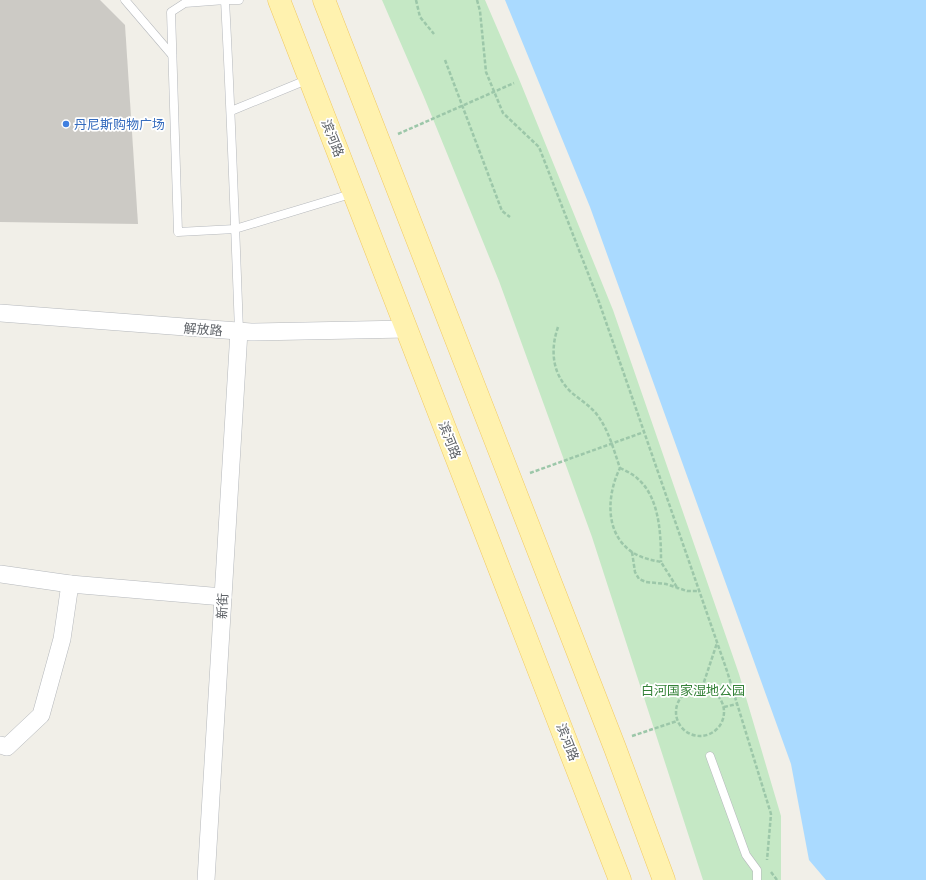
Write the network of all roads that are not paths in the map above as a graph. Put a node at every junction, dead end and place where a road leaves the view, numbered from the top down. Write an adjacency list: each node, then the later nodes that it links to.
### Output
1 (125, 0): 8 (lane)
2 (225, 0): 3 (lane); 7 (lane); 10 (lane)
3 (239, 0)
4 (279, 0): 9 (main road, 滨河路)
5 (324, 0): 23 (main road)
6 (183, 1): 7 (lane); 8 (lane)
7 (207, 1)
8 (172, 55): 12 (lane)
9 (310, 79): 10 (lane); 11 (main road, 滨河路)
10 (231, 111): 12 (lane)
11 (354, 192): 12 (lane); 14 (main road, 滨河路)
12 (235, 229): 15 (lane)
13 (0, 313): 15 (street, 解放路)
14 (407, 329): 15 (street, 解放路); 22 (main road, 滨河路)
15 (239, 331): 18 (street, 新街)
16 (0, 574): 17 (street)
17 (70, 584): 18 (street); 19 (street)
18 (223, 597): 21 (street, 新街)
19 (0, 745)
20 (710, 756): 24 (lane)
21 (206, 880)
22 (620, 880)
23 (664, 880)
24 (757, 880)

